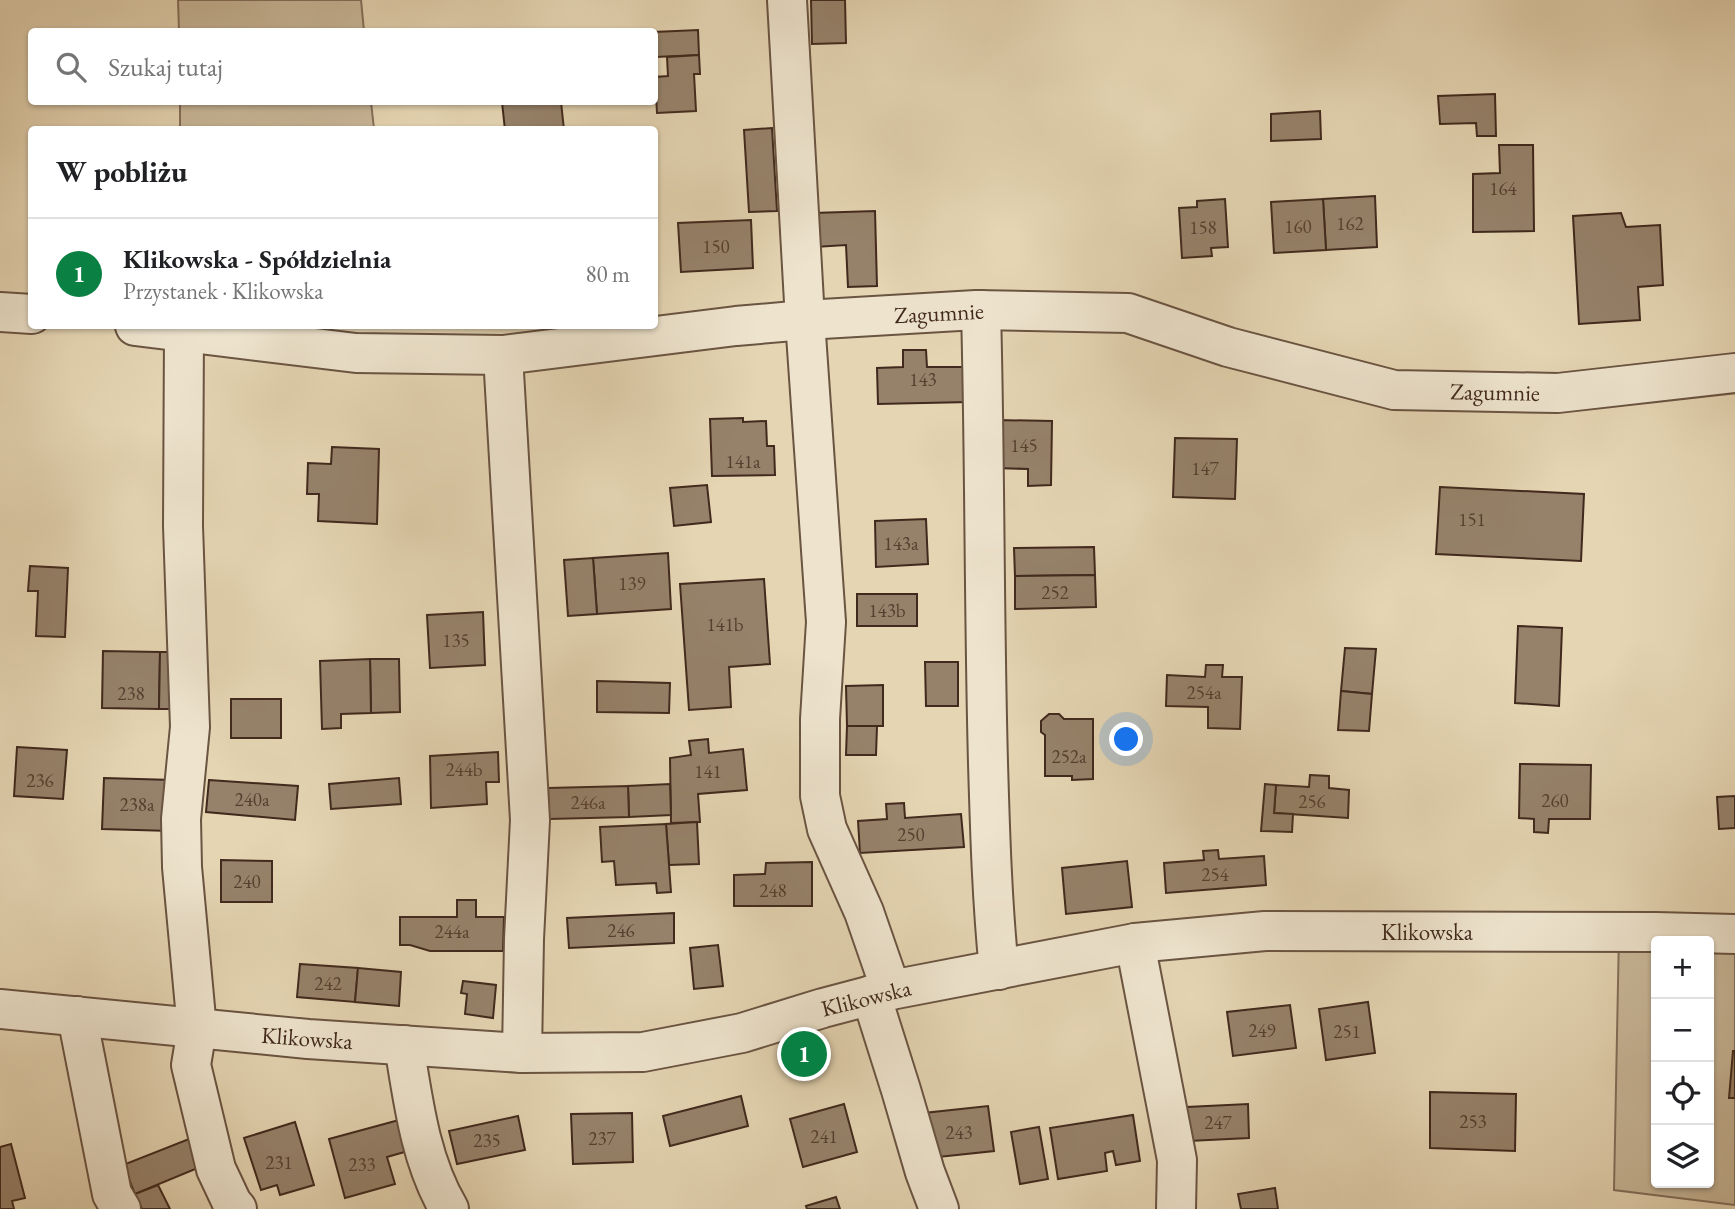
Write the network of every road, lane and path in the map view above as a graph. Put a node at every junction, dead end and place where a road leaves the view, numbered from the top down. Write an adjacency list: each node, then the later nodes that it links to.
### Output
1 (788, 0): 5 (street)
2 (981, 310): 5 (street, Zagumnie); 9 (street, Zagumnie); 12 (street)
3 (0, 312): 4 (street)
4 (28, 314)
5 (805, 320): 8 (street, Zagumnie); 13 (street)
6 (164, 329): 7 (street, Zagumnie)
7 (184, 331): 8 (street, Zagumnie); 16 (street)
8 (503, 355): 18 (street)
9 (1735, 373)
10 (1735, 934): 11 (street, Klikowska)
11 (1135, 943): 12 (street, Klikowska); 23 (street)
12 (999, 970): 13 (street, Klikowska)
13 (881, 992): 18 (street, Klikowska); 22 (street)
14 (0, 1009): 15 (street, Klikowska)
15 (77, 1016): 16 (street, Klikowska); 19 (street)
16 (197, 1029): 17 (street, Klikowska); 20 (street)
17 (404, 1045): 18 (street, Klikowska); 21 (street)
18 (522, 1053)
19 (121, 1209)
20 (237, 1209)
21 (449, 1209)
22 (939, 1209)
23 (1176, 1209)

